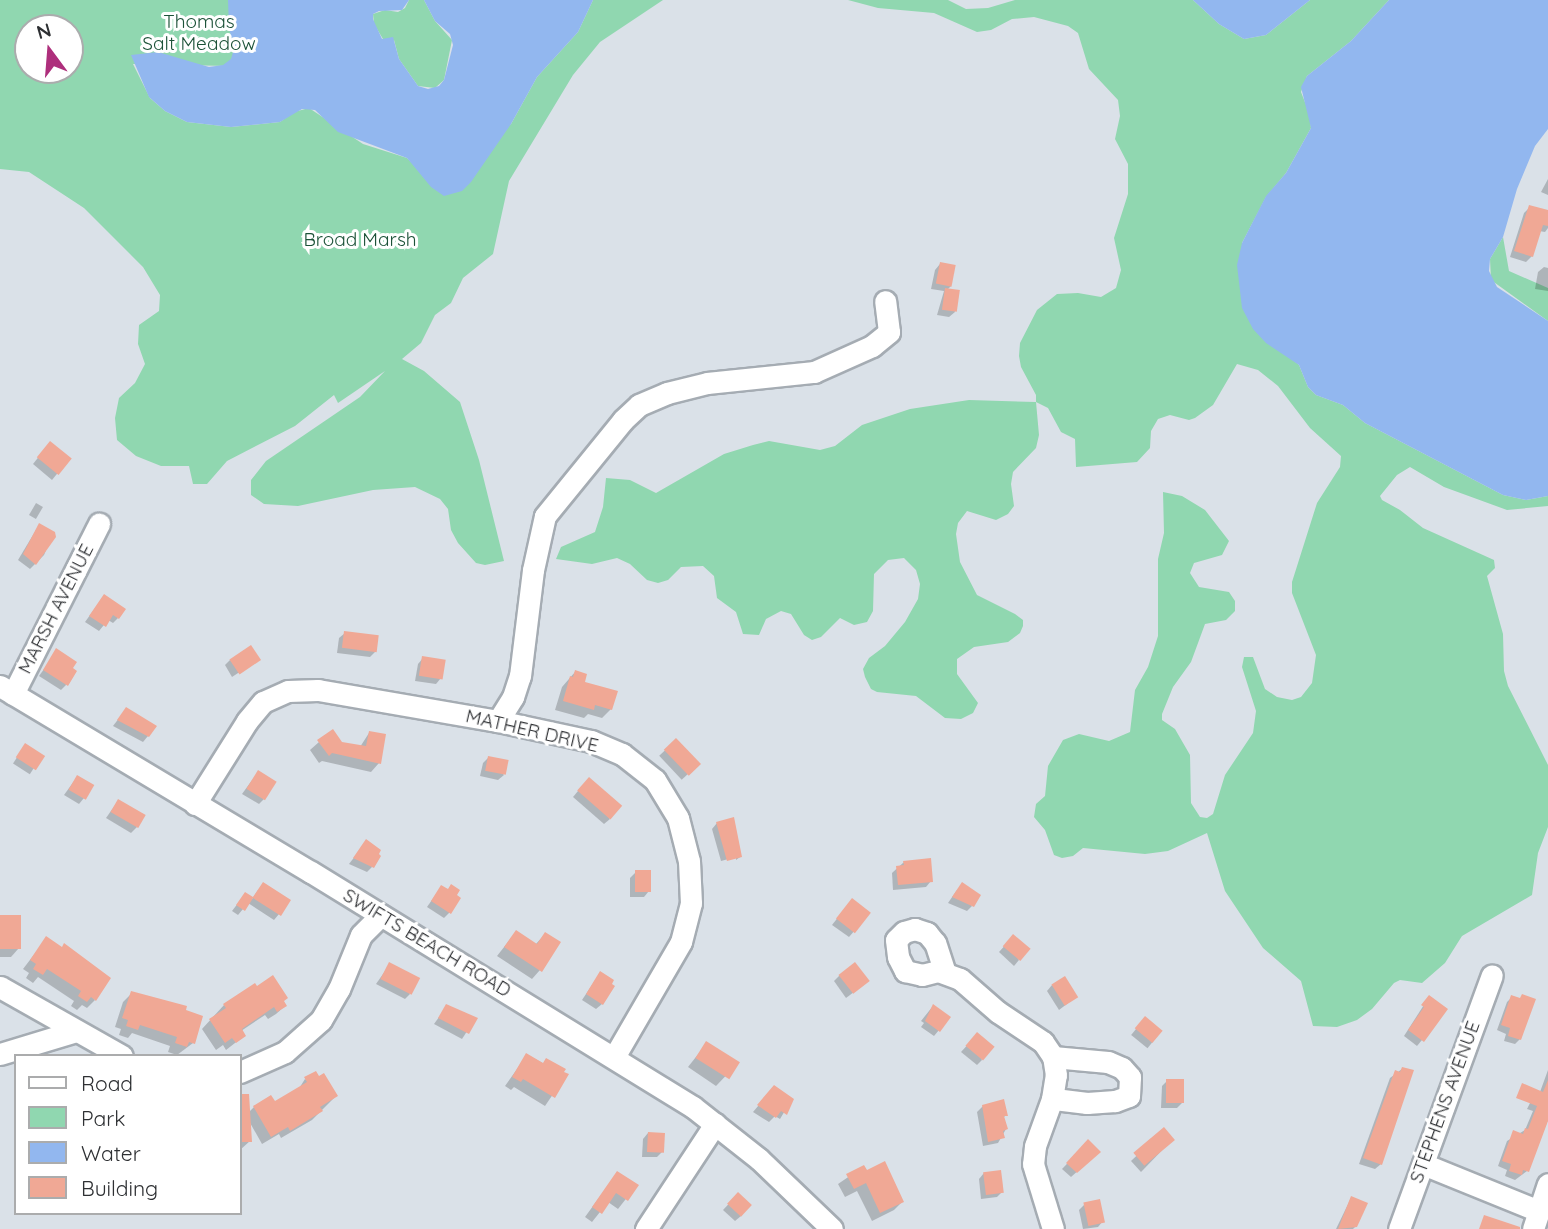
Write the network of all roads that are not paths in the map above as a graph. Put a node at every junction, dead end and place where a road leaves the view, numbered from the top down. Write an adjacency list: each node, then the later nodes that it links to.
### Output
1 (885, 301): 4 (street)
2 (99, 524): 3 (street, MARSH AVENUE)
3 (6, 690): 5 (street, SWIFTS BEACH ROAD)
4 (498, 721): 5 (street, MATHER DRIVE); 13 (street, MATHER DRIVE)
5 (195, 804): 6 (street, SWIFTS BEACH ROAD)
6 (381, 915): 13 (street, SWIFTS BEACH ROAD); 15 (street)
7 (945, 973): 14 (street)
8 (1493, 975): 18 (street, STEPHENS AVENUE)
9 (0, 987): 10 (street)
10 (76, 1031): 11 (street); 12 (street)
11 (0, 1054)
12 (118, 1054)
13 (614, 1057): 17 (street, SWIFTS BEACH ROAD)
14 (1053, 1058): 16 (street); 16 (street)
15 (242, 1071)
16 (1052, 1099): 23 (street)
17 (715, 1124): 21 (street); 22 (street, SWIFTS BEACH ROAD)
18 (1423, 1164): 20 (street); 24 (street, STEPHENS AVENUE)
19 (1548, 1184): 20 (street)
20 (1536, 1220)
21 (646, 1229)
22 (832, 1229)
23 (1053, 1229)
24 (1399, 1229)

